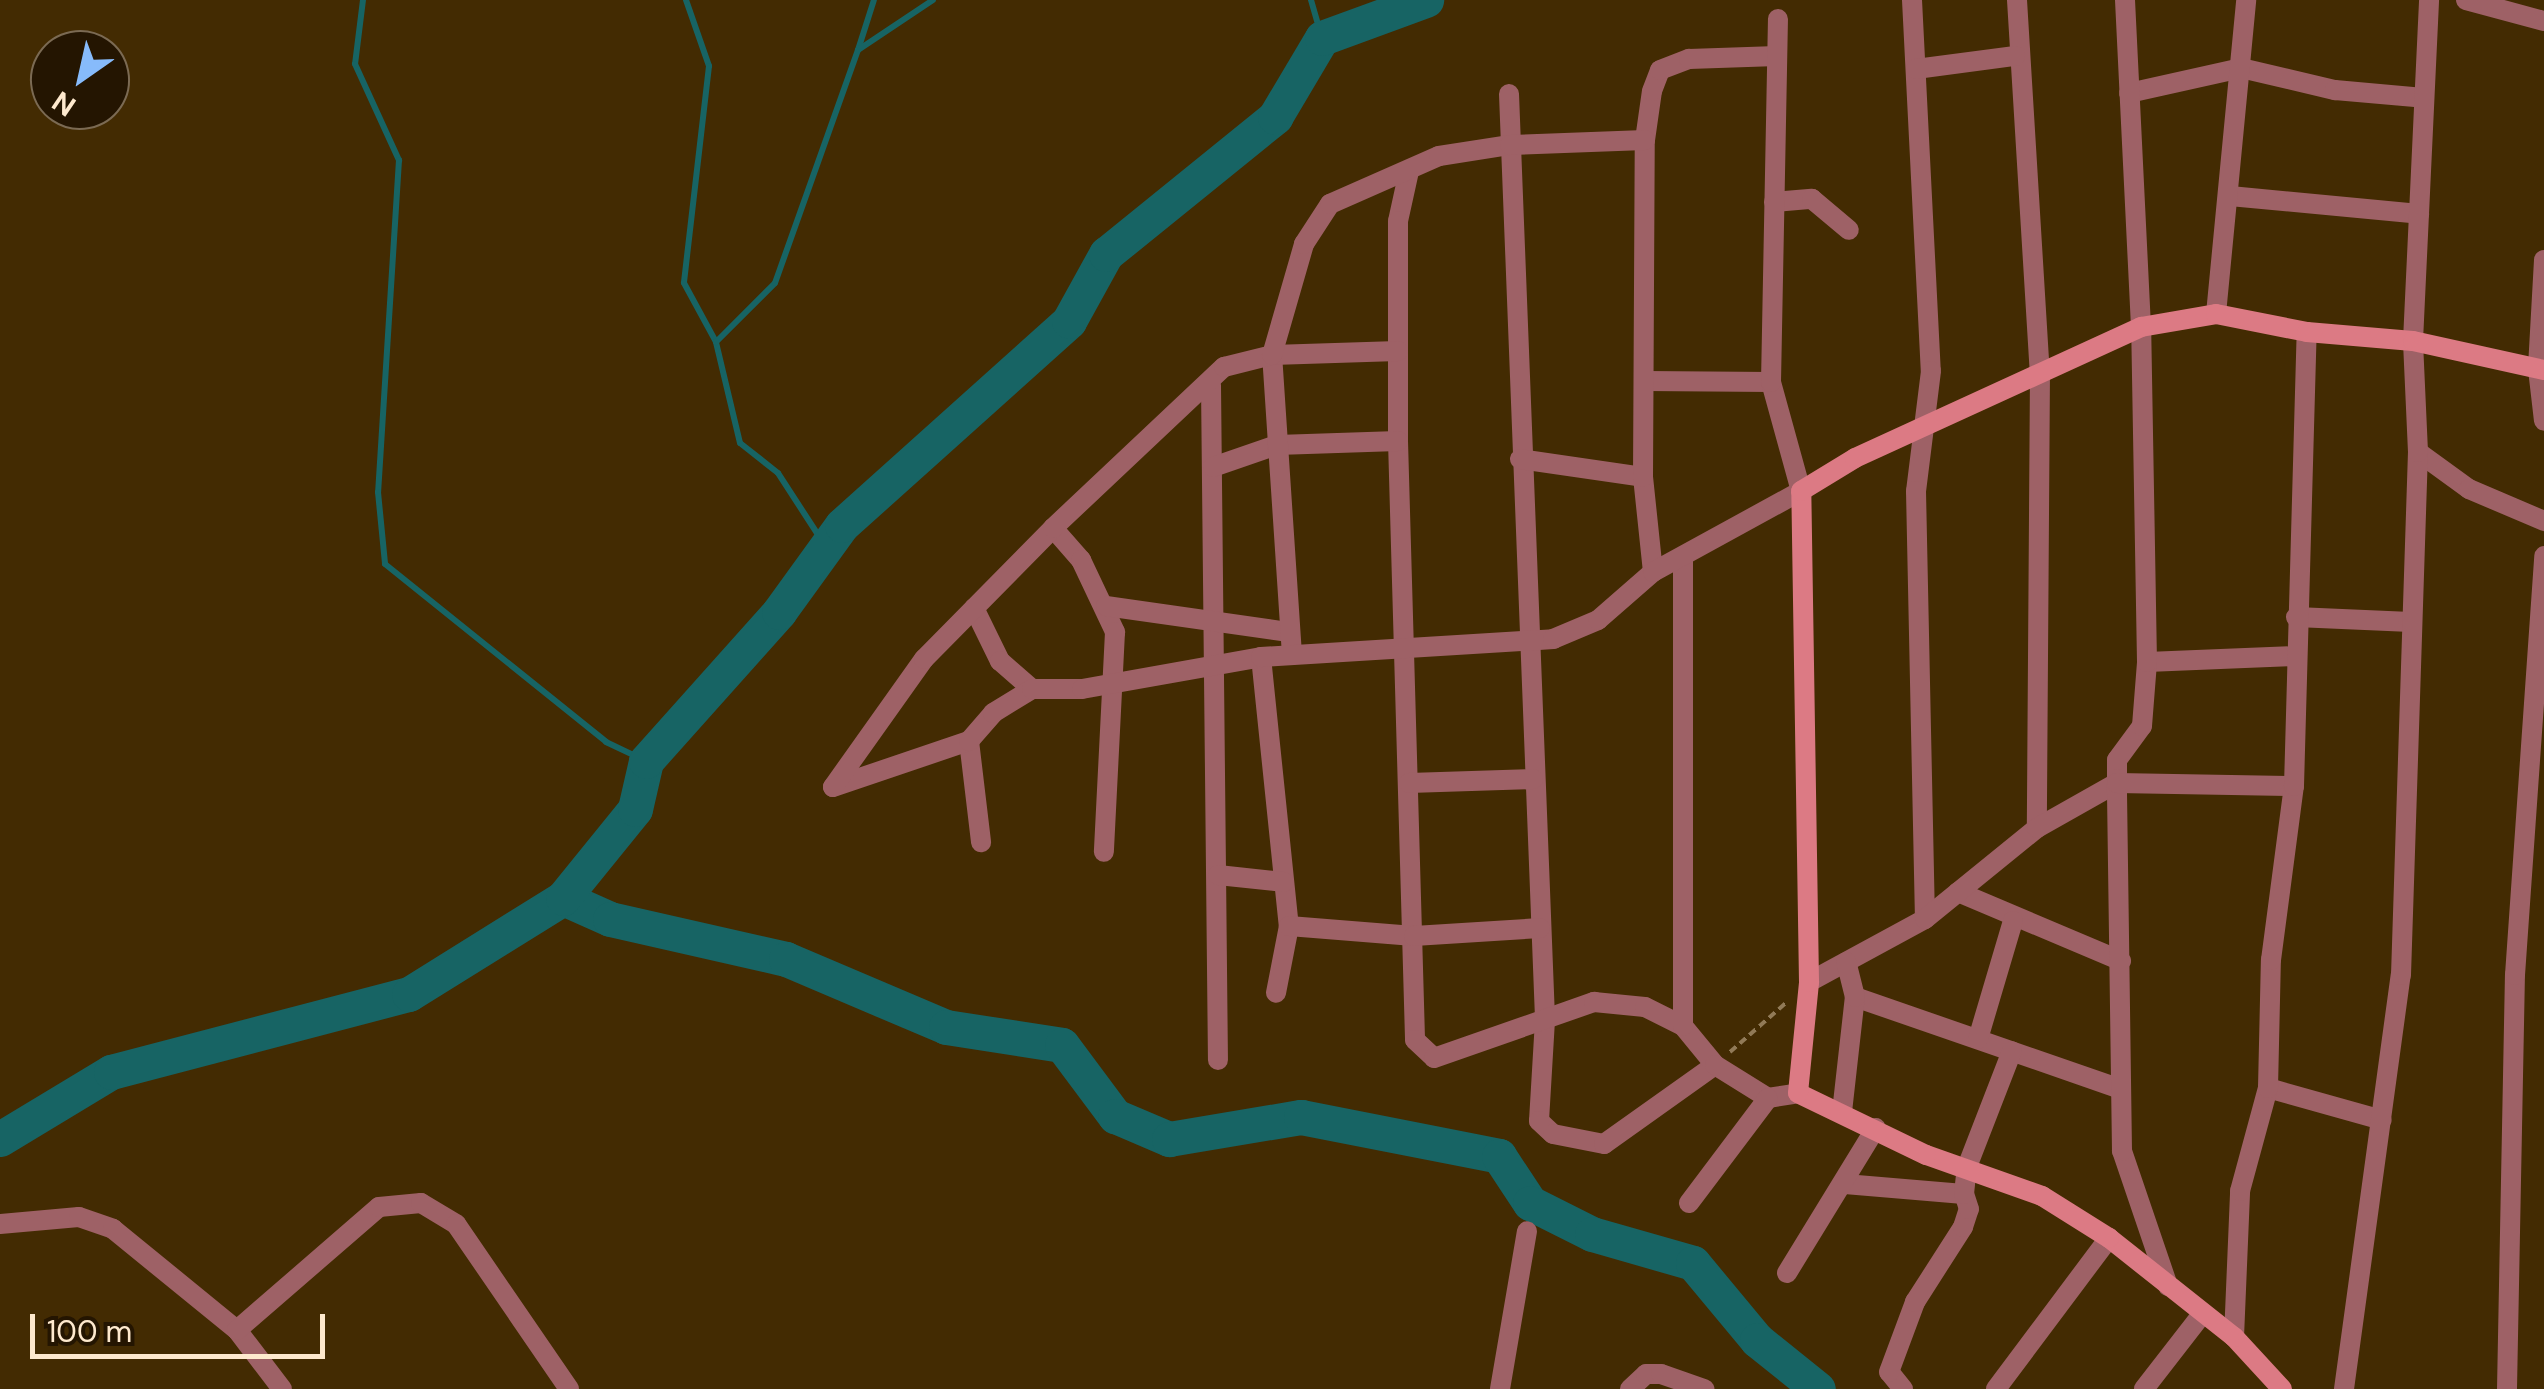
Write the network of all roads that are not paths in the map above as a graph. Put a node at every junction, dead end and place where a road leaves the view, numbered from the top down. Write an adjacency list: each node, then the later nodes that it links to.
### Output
1 (1912, 0): 12 (street)
2 (2017, 0): 10 (street)
3 (2124, 0): 14 (street)
4 (2246, 0): 11 (street)
5 (2429, 0): 15 (street)
6 (2466, 0): 8 (street)
7 (1778, 19): 9 (street)
8 (2544, 21)
9 (1777, 56): 16 (street); 20 (street)
10 (2016, 56): 12 (street); 31 (street)
11 (2241, 68): 14 (street); 15 (street); 19 (street)
12 (1916, 70): 36 (street)
13 (1508, 94): 17 (street)
14 (2129, 94): 25 (street)
15 (2424, 98): 21 (street)
16 (1645, 140): 17 (street); 32 (street)
17 (1510, 145): 18 (street); 40 (street)
18 (1410, 170): 28 (street); 29 (street)
19 (2230, 196): 21 (street); 24 (street)
20 (1774, 202): 22 (street); 33 (street)
21 (2419, 214): 27 (street)
22 (1849, 230)
23 (2544, 260): 30 (street)
24 (2216, 314): 25 (main road); 26 (main road)
25 (2140, 327): 31 (main road); 60 (street)
26 (2307, 332): 27 (main road); 51 (street)
27 (2413, 341): 30 (main road); 39 (street)
28 (1398, 351): 29 (street); 37 (street)
29 (1272, 355): 34 (street); 38 (street)
30 (2541, 370): 35 (street)
31 (2040, 371): 36 (main road); 70 (street)
32 (1645, 381): 33 (street); 42 (street)
33 (1771, 382): 43 (street)
34 (1212, 384): 41 (street); 45 (street)
35 (2544, 421)
36 (1924, 428): 43 (main road); 76 (street)
37 (1398, 441): 38 (street); 56 (street)
38 (1276, 445): 41 (street); 54 (street)
39 (2418, 452): 44 (street); 53 (street)
40 (1520, 459): 42 (street); 55 (street)
41 (1213, 468): 52 (street)
42 (1643, 477): 48 (street)
43 (1800, 491): 47 (street); 83 (main road)
44 (2544, 520)
45 (1053, 528): 49 (street); 50 (street)
46 (2544, 556): 64 (street)
47 (1683, 557): 48 (street); 87 (street)
48 (1653, 572): 55 (street)
49 (1106, 606): 52 (street); 62 (street)
50 (974, 608): 63 (street); 65 (street)
51 (2296, 617): 53 (street); 58 (street)
52 (1216, 619): 54 (street); 61 (street)
53 (2411, 622): 97 (street)
54 (1289, 632): 57 (street)
55 (1527, 640): 56 (street); 66 (street)
56 (1404, 648): 57 (street); 67 (street)
57 (1292, 655): 59 (street)
58 (2294, 656): 60 (street); 69 (street)
59 (1261, 657): 61 (street); 74 (street)
60 (2147, 662): 68 (street)
61 (1218, 665): 62 (street); 73 (street)
62 (1109, 684): 63 (street); 72 (street)
63 (1032, 689): 65 (street)
64 (2538, 734): 121 (street)
65 (969, 742): 71 (street)
66 (1534, 779): 67 (street); 79 (street)
67 (1409, 783): 80 (street)
68 (2117, 784): 69 (street); 70 (street); 81 (street)
69 (2294, 786): 93 (street)
70 (2037, 828): 75 (street)
71 (981, 842)
72 (1104, 852)
73 (1218, 875): 74 (street); 90 (street)
74 (1284, 882): 78 (street)
75 (1958, 892): 76 (street); 77 (street)
76 (1925, 918): 82 (street)
77 (2013, 920): 81 (street); 88 (street)
78 (1289, 926): 80 (street); 84 (street)
79 (1540, 928): 80 (street); 86 (street)
80 (1414, 936): 86 (street)
81 (2121, 961): 92 (street)
82 (1846, 962): 83 (street); 85 (street)
83 (1809, 982): 94 (main road)
84 (1276, 993)
85 (1855, 997): 88 (street); 96 (street)
86 (1546, 1020): 87 (street); 91 (street)
87 (1683, 1026): 91 (street)
88 (1978, 1039): 89 (street)
89 (2012, 1051): 92 (street); 99 (street)
90 (1218, 1060)
91 (1716, 1065): 95 (street)
92 (2121, 1088): 107 (street)
93 (2268, 1088): 97 (street); 110 (street)
94 (1798, 1093): 95 (street); 96 (main road)
95 (1768, 1098): 102 (street)
96 (1842, 1112): 98 (main road)
97 (2382, 1120): 120 (street)
98 (1876, 1128): 99 (main road); 100 (street)
99 (1968, 1167): 101 (street); 105 (main road)
100 (1845, 1184): 101 (street); 106 (street)
101 (1964, 1194): 116 (street)
102 (1689, 1202)
103 (0, 1224): 109 (street)
104 (1528, 1231): 113 (street)
105 (2109, 1238): 107 (main road); 117 (street)
106 (1787, 1273)
107 (2168, 1286): 108 (main road)
108 (2202, 1313): 110 (main road); 118 (street)
109 (237, 1330): 111 (street); 112 (street)
110 (2234, 1337): 119 (main road)
111 (282, 1389)
112 (569, 1389)
113 (1500, 1389)
114 (1630, 1389): 115 (street)
115 (1704, 1389)
116 (1904, 1389)
117 (1996, 1389)
118 (2144, 1389)
119 (2282, 1389)
120 (2344, 1389)
121 (2507, 1389)

